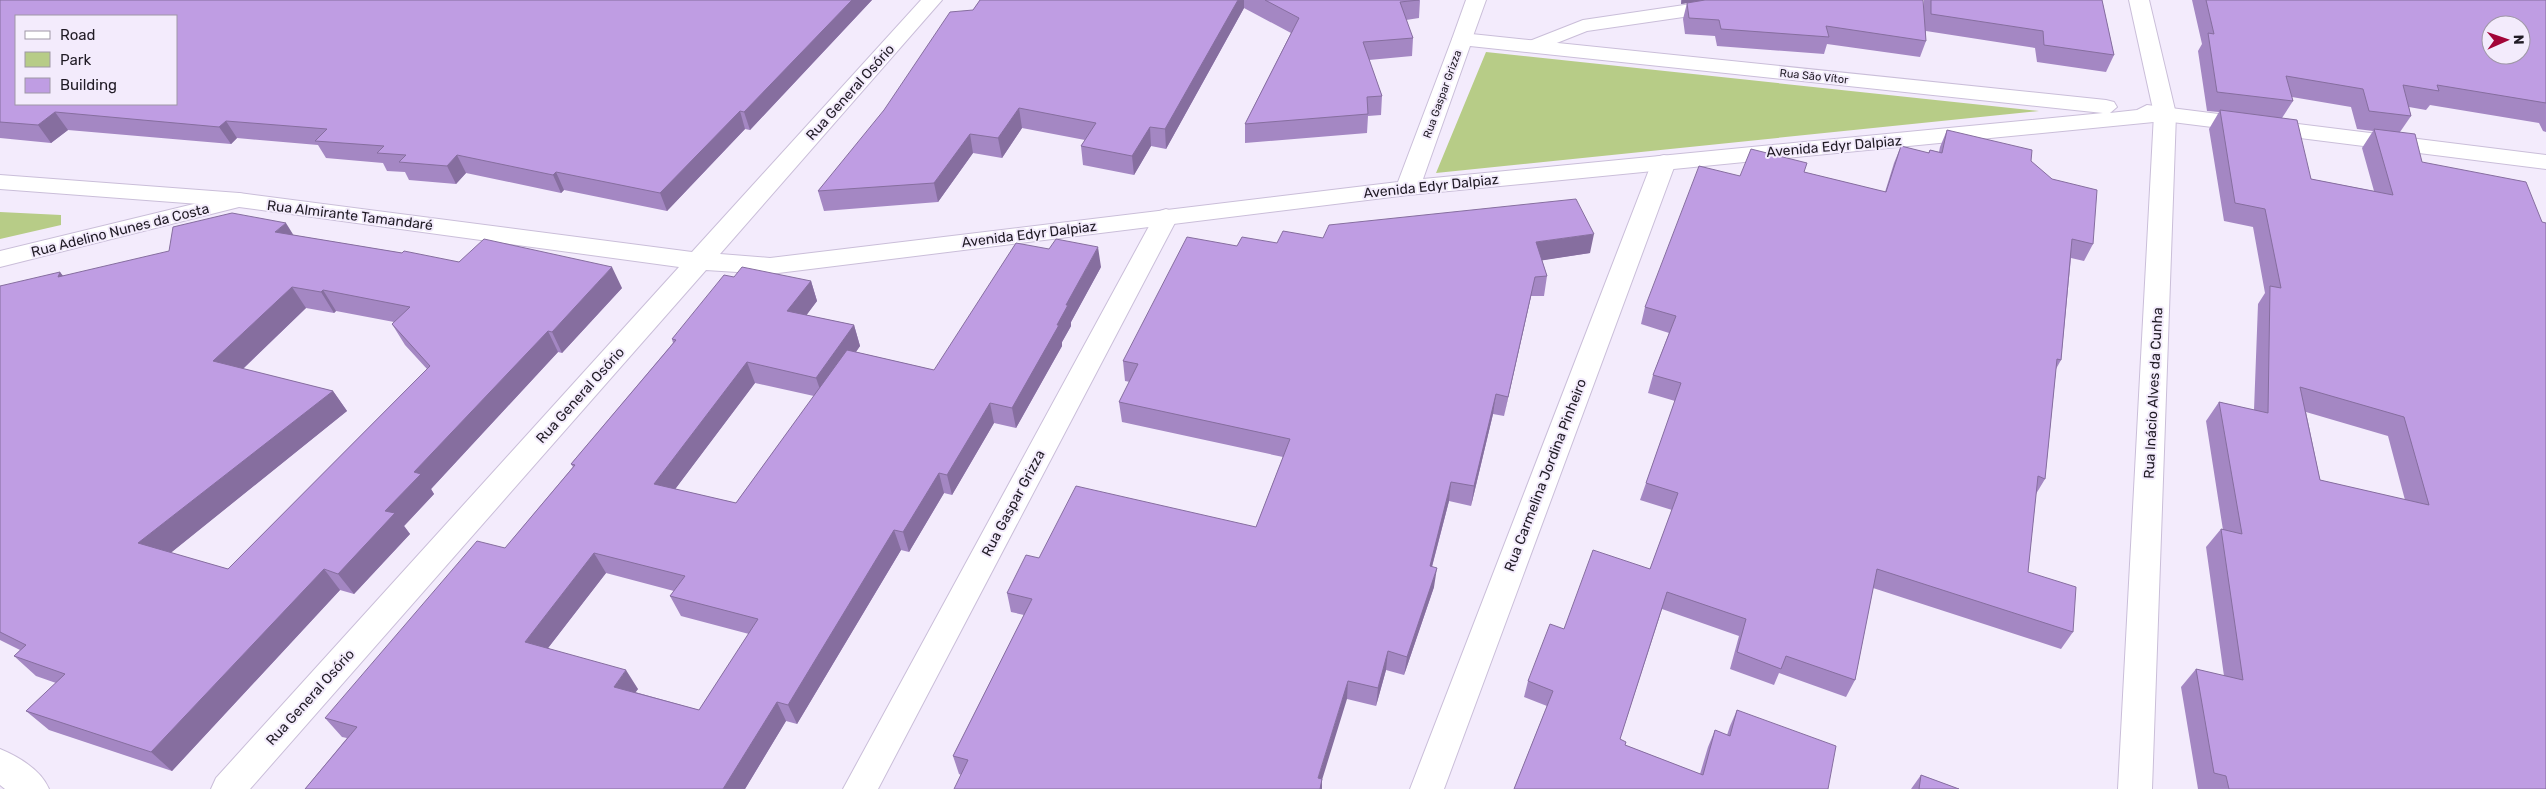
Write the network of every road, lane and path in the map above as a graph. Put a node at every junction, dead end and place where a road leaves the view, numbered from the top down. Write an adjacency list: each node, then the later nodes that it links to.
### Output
1 (932, 0): 15 (street, Rua General Osório)
2 (1476, 0): 5 (street, Rua Gaspar Grizza)
3 (1759, 0): 6 (street)
4 (2139, 0): 7 (street, Rua Inácio Alves da Cunha)
5 (1462, 39): 6 (street, Rua São Vítor); 11 (street, Rua Gaspar Grizza)
6 (1534, 46): 7 (street, Rua São Vítor)
7 (2165, 114): 8 (street, Avenida Edyr Dalpiaz); 9 (street); 21 (street, Rua Inácio Alves da Cunha)
8 (1664, 162): 11 (street, Avenida Edyr Dalpiaz); 20 (street, Rua Carmelina Jordina Pinheiro)
9 (2546, 162)
10 (0, 182): 12 (street, Rua Almirante Tamandaré)
11 (1408, 188): 13 (street, Avenida Edyr Dalpiaz)
12 (239, 200): 14 (street, Rua Adelino Nunes da Costa); 15 (street, Rua Almirante Tamandaré)
13 (1166, 217): 15 (street, Avenida Edyr Dalpiaz); 19 (street, Rua Gaspar Grizza)
14 (0, 259)
15 (700, 261): 18 (street, Rua General Osório)
16 (0, 765): 17 (street)
17 (32, 789)
18 (228, 789)
19 (860, 789)
20 (1426, 789)
21 (2135, 789)

